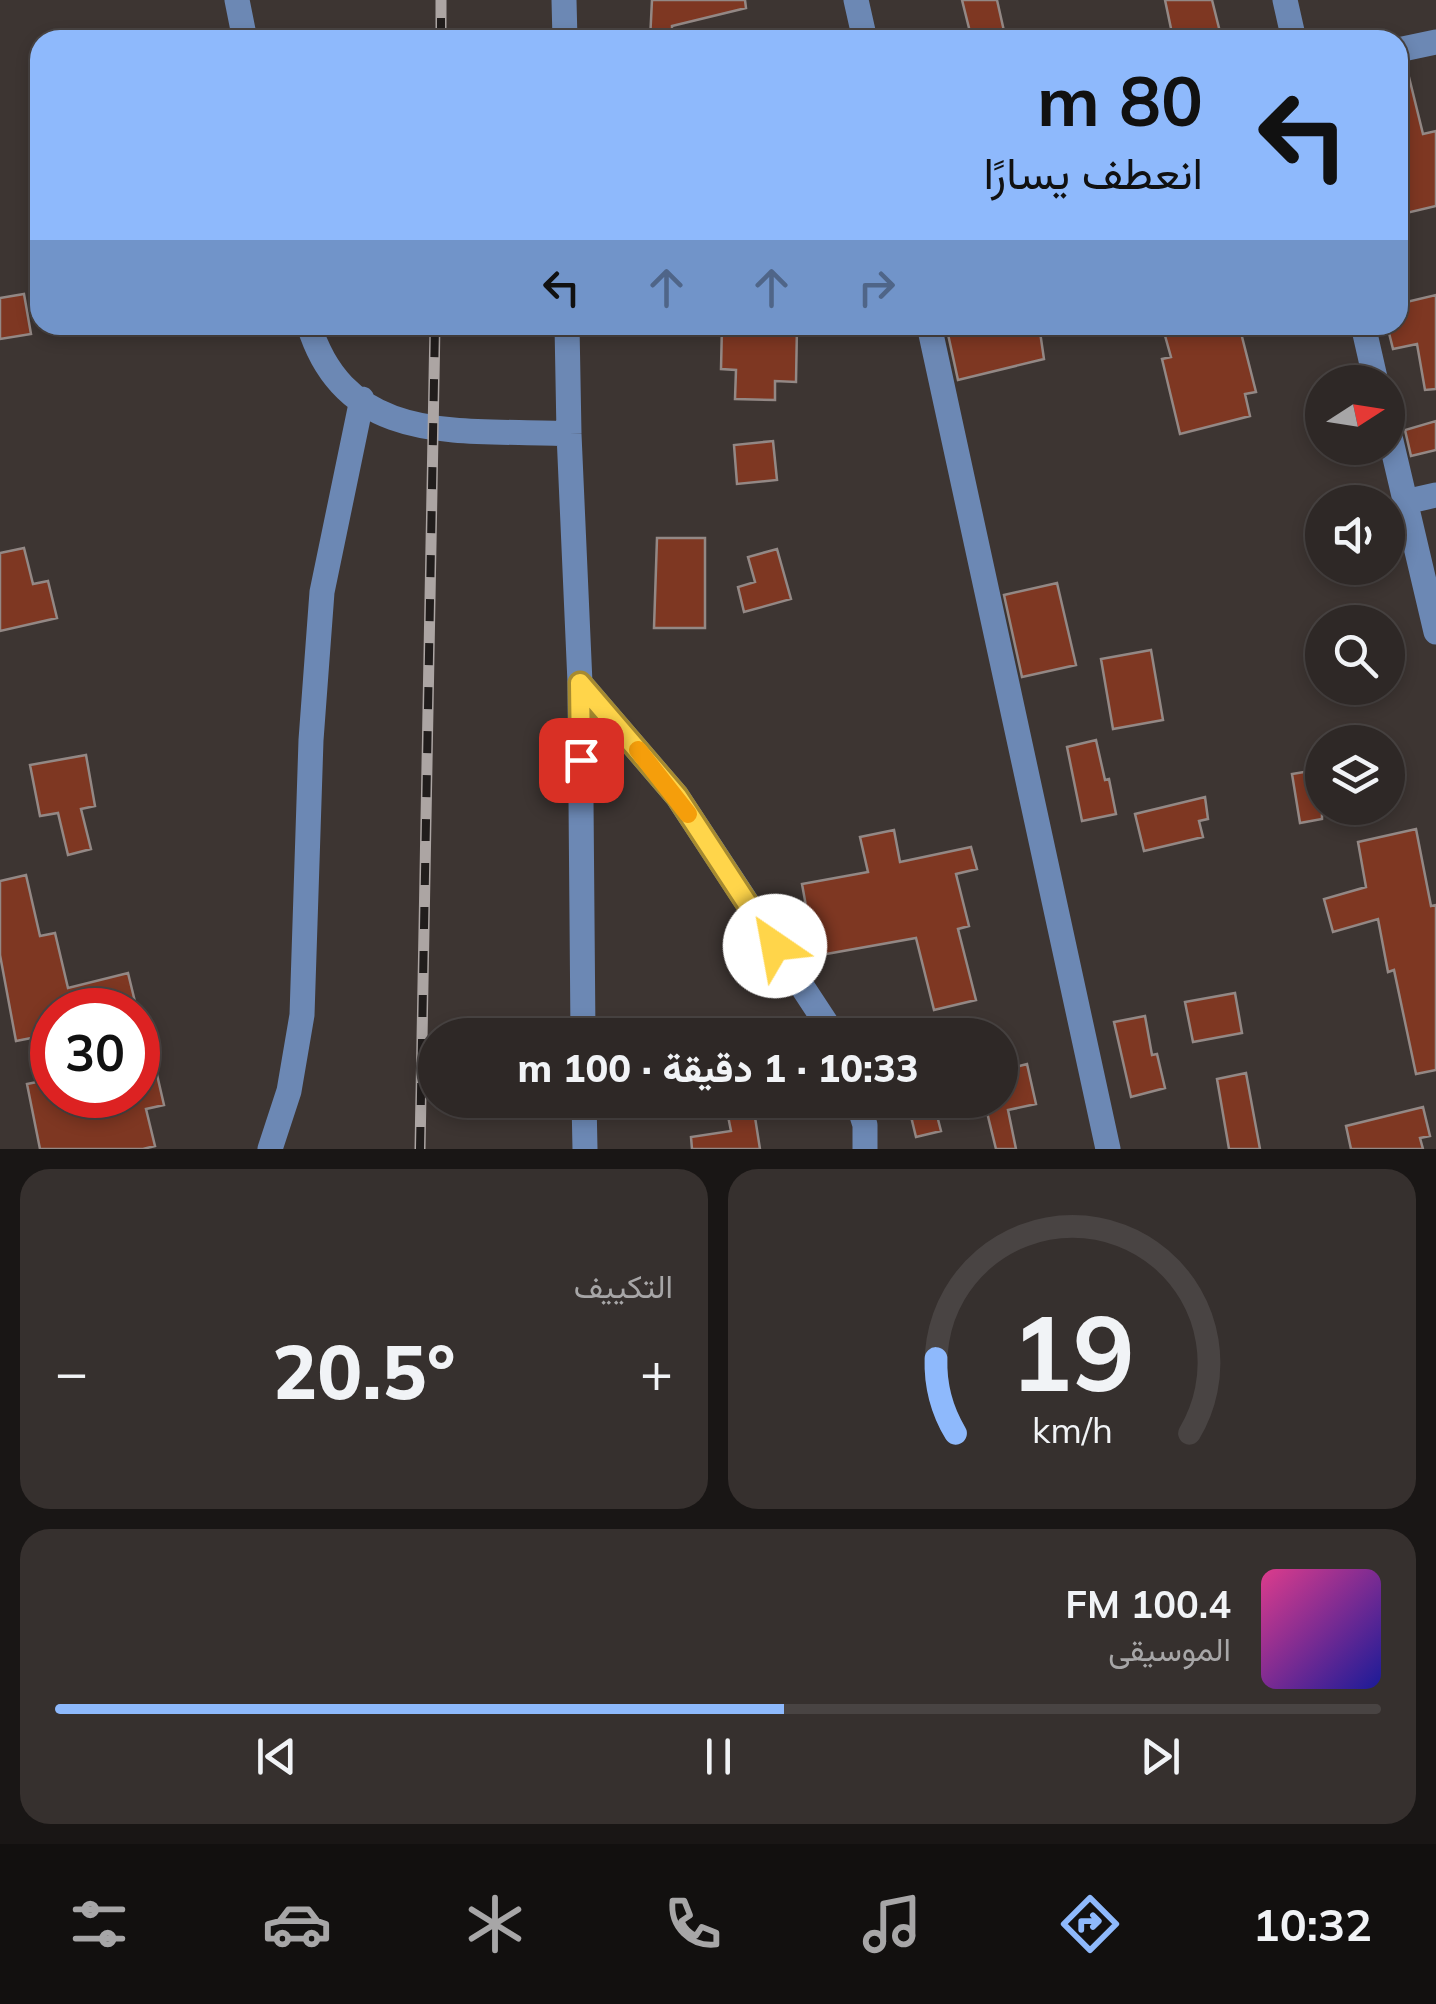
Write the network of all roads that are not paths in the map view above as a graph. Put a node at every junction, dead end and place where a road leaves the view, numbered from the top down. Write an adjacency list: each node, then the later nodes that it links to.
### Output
1 (237, 0): 5 (street)
2 (564, 0): 6 (street)
3 (856, 0): 7 (street)
4 (1286, 0): 8 (street)
5 (242, 30)
6 (564, 30)
7 (863, 30)
8 (1292, 30)
9 (1436, 42): 10 (street)
10 (1408, 48)
11 (312, 335): 16 (street)
12 (568, 335): 17 (street)
13 (930, 335): 30 (street)
14 (1364, 335): 15 (street)
15 (1372, 365)
16 (362, 400): 17 (street); 27 (street)
17 (568, 434): 22 (street)
18 (1397, 465): 20 (street)
19 (1436, 495): 20 (street)
20 (1406, 502): 21 (street)
21 (1436, 632)
22 (580, 683): 23 (street); 24 (street)
23 (583, 1018)
24 (823, 1018)
25 (584, 1118): 28 (street)
26 (863, 1118): 29 (street)
27 (270, 1149)
28 (585, 1149)
29 (865, 1149)
30 (1108, 1149)

